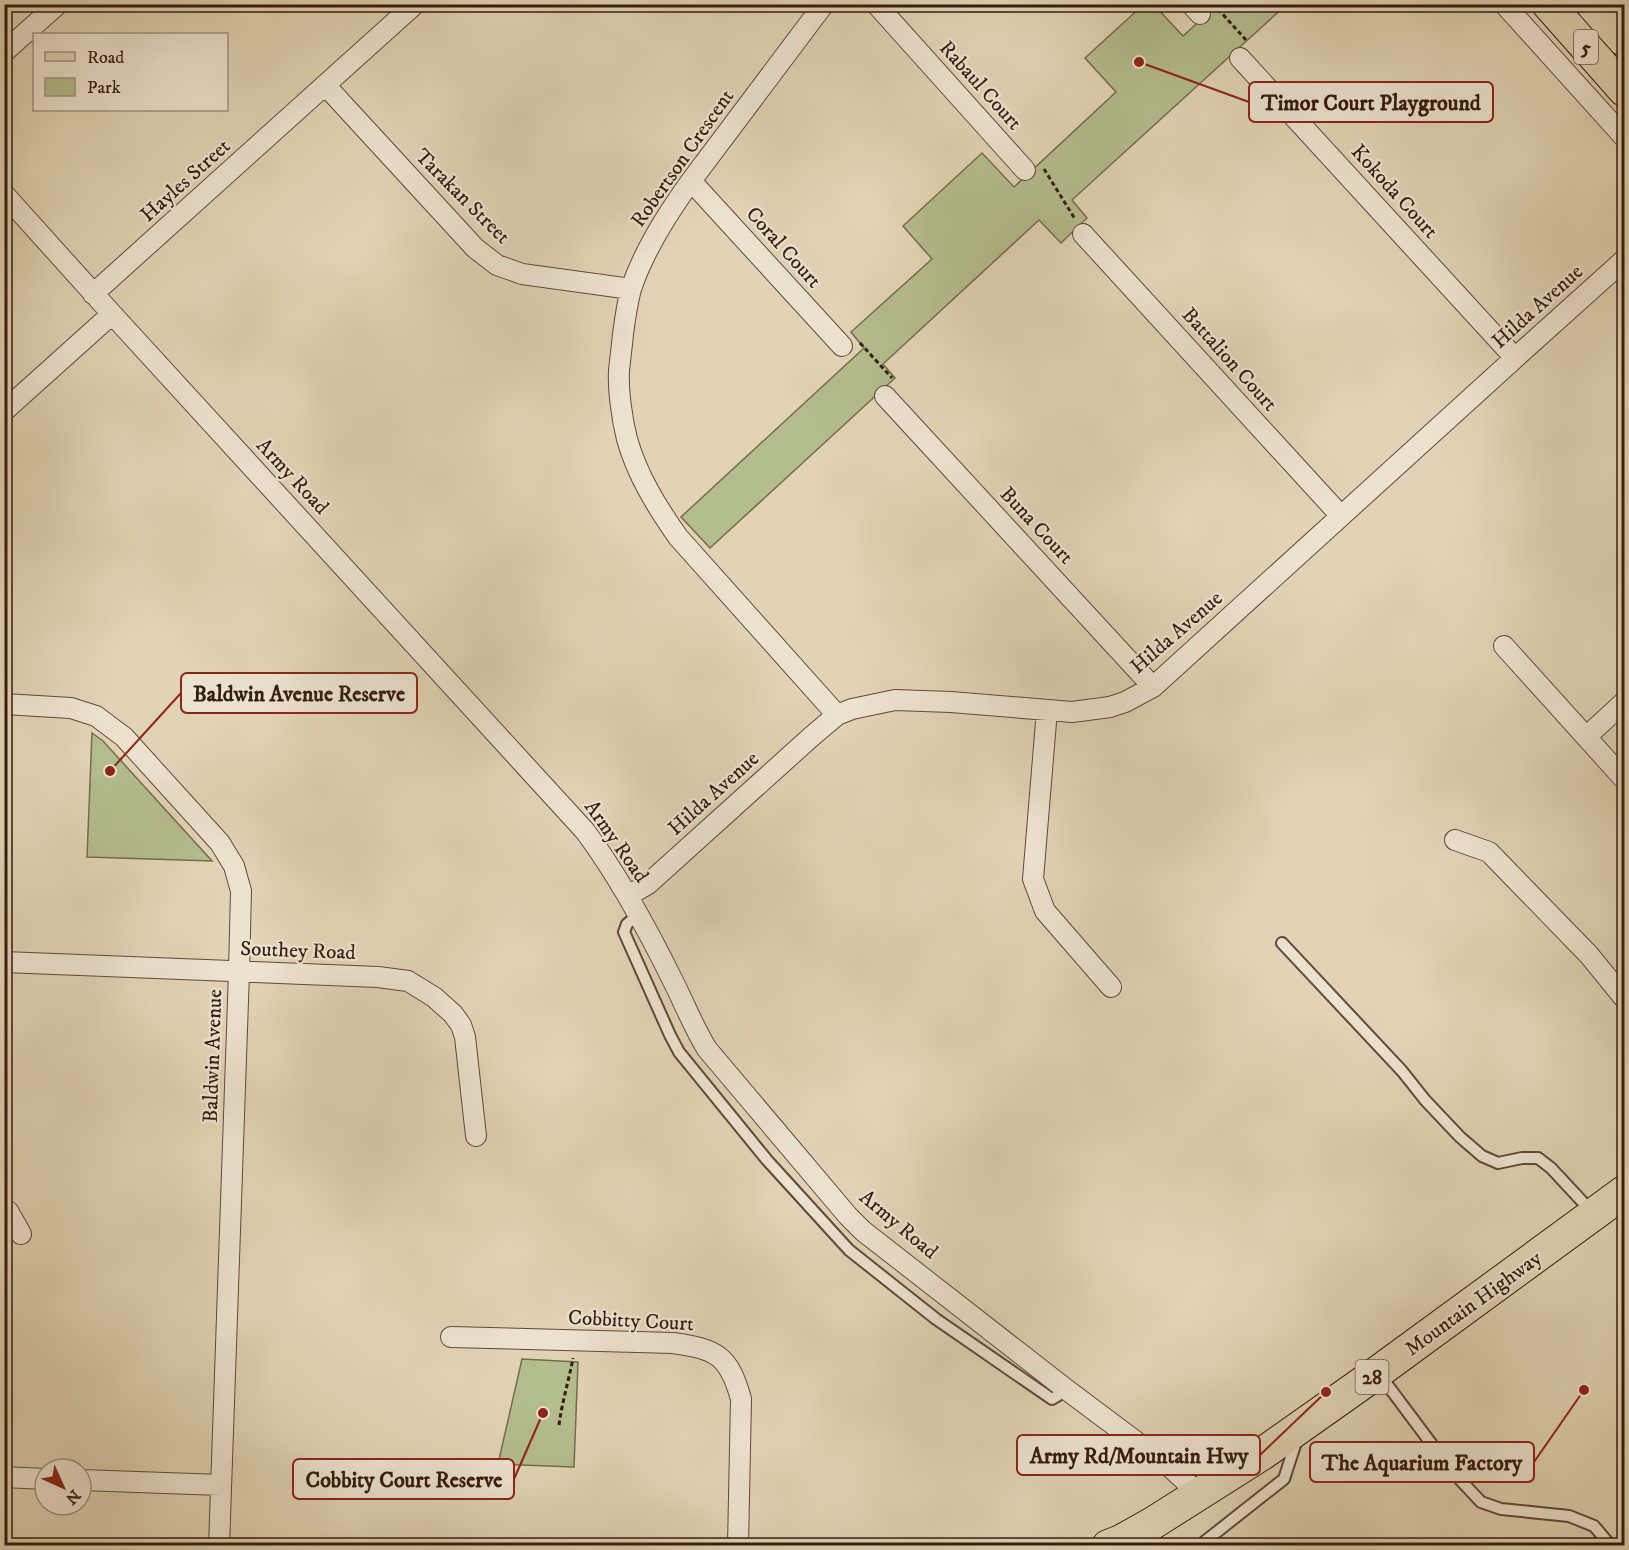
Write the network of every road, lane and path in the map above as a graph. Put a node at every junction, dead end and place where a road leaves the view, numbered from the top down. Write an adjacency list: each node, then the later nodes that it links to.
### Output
1 (58, 4): 11 (street)
2 (415, 4): 12 (street, Hayles Street)
3 (824, 4): 16 (street, Robertson Crescent)
4 (876, 4): 15 (street, Rabaul Court)
5 (1504, 4): 14 (street)
6 (1548, 4): 13 (main road, 5)
7 (1592, 4): 9 (main road, 5)
8 (1202, 8): 10 (path)
9 (1624, 40)
10 (1243, 50): 24 (street, Kokoda Court)
11 (4, 52)
12 (326, 86): 20 (street, Tarakan Street); 21 (street, Hayles Street)
13 (1624, 90)
14 (1624, 137)
15 (1033, 166): 18 (path)
16 (691, 181): 20 (street, Robertson Crescent); 23 (street, Coral Court)
17 (4, 194): 21 (street, Army Road)
18 (1083, 234): 27 (street, Battalion Court)
19 (1624, 260): 24 (street, Hilda Avenue)
20 (631, 289): 33 (street, Robertson Crescent)
21 (93, 294): 22 (street, Army Road)
22 (112, 314): 26 (street); 37 (street, Army Road)
23 (850, 343): 25 (path)
24 (1515, 358): 27 (street, Hilda Avenue)
25 (889, 388): 29 (street, Buna Court)
26 (4, 411)
27 (1341, 516): 29 (street, Hilda Avenue)
28 (1504, 646): 34 (street)
29 (1153, 687): 32 (street, Hilda Avenue)
30 (1624, 702): 34 (street)
31 (4, 704): 40 (street, Baldwin Avenue)
32 (1047, 710): 33 (street, Hilda Avenue); 41 (street)
33 (837, 715): 37 (street, Hilda Avenue)
34 (1586, 736): 35 (street)
35 (1624, 779)
36 (1455, 840): 42 (street)
37 (628, 896): 57 (street, Army Road)
38 (1282, 943): 46 (lane)
39 (4, 962): 40 (street, Southey Road)
40 (239, 972): 43 (street, Southey Road); 56 (street, Baldwin Avenue)
41 (1111, 987)
42 (1624, 998)
43 (476, 1136)
44 (1624, 1192): 46 (main road, Mountain Highway / 28)
45 (4, 1212): 47 (street)
46 (1594, 1215): 50 (main road, Mountain Highway / 28)
47 (21, 1234)
48 (451, 1337): 59 (street, Cobbitty Court)
49 (573, 1358): 51 (path)
50 (1378, 1372): 52 (main road, Mountain Highway / 28); 62 (lane)
51 (559, 1425)
52 (1301, 1427): 57 (main road, Mountain Highway / 28); 61 (lane)
53 (4, 1478): 54 (street)
54 (33, 1479)
55 (93, 1480): 56 (street)
56 (221, 1485): 58 (street, Baldwin Avenue)
57 (1198, 1493): 60 (main road, Mountain Highway / 28)
58 (219, 1545)
59 (738, 1545)
60 (1108, 1545)
61 (1199, 1545)
62 (1611, 1545)

